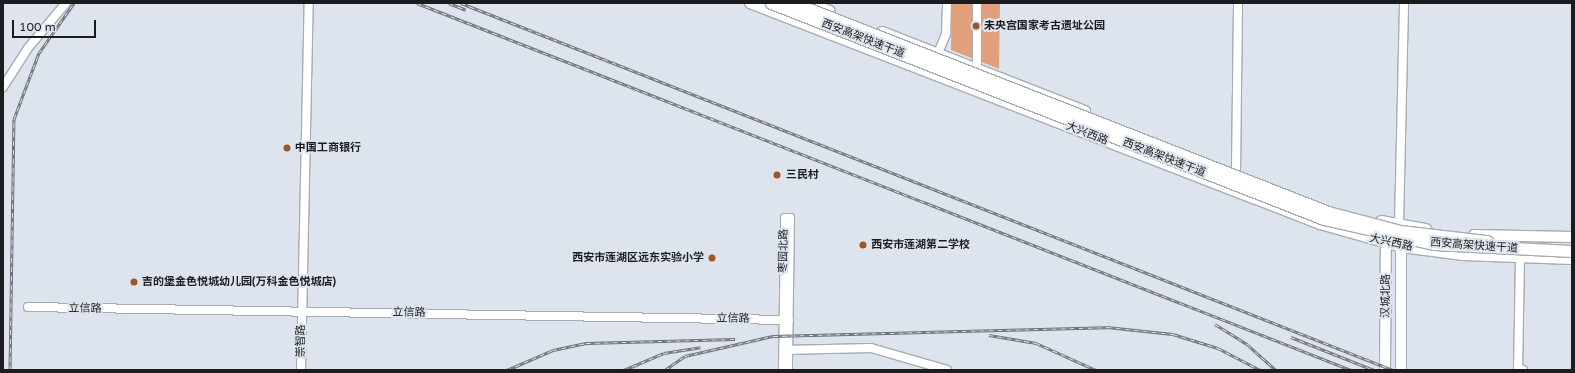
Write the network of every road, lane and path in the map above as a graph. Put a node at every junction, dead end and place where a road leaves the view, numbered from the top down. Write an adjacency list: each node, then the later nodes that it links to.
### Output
1 (66, 3): 14 (street)
2 (309, 3): 26 (street, 崇智路)
3 (750, 3): 20 (main road, 大兴西路)
4 (772, 3): 22 (highway, 西安高架快速干道, bridge)
5 (794, 3): 19 (highway, 西安高架快速干道, bridge)
6 (809, 3): 11 (main road, 大兴西路)
7 (947, 3): 12 (street)
8 (976, 3): 13 (street)
9 (1238, 3): 15 (street)
10 (1404, 3): 17 (street)
11 (827, 7): 12 (main road, 大兴西路)
12 (938, 53): 13 (main road, 大兴西路)
13 (977, 68): 15 (main road, 大兴西路)
14 (3, 87)
15 (1236, 172): 16 (main road, 大兴西路)
16 (1387, 223): 17 (main road, 大兴西路); 20 (main road, 汉城北路)
17 (1399, 224): 18 (main road, 大兴西路); 21 (main road, 汉城北路)
18 (1572, 238)
19 (1572, 243)
20 (1386, 244): 21 (main road, 大兴西路); 33 (main road, 汉城北路)
21 (1402, 247): 23 (main road, 大兴西路); 34 (main road, 汉城北路)
22 (1572, 251)
23 (1520, 258): 24 (main road, 大兴西路); 35 (street)
24 (1572, 259)
25 (28, 307): 26 (street, 立信路)
26 (302, 312): 27 (street, 立信路); 29 (street, 崇智路)
27 (786, 320): 27 (street, 枣园北路); 28 (street, 枣园北路)
28 (786, 350): 30 (street, 枣园北路); 31 (street, 枣园北路); 32 (street)
29 (301, 370)
30 (783, 370)
31 (788, 370)
32 (947, 370)
33 (1385, 370)
34 (1401, 370)
35 (1523, 370)

